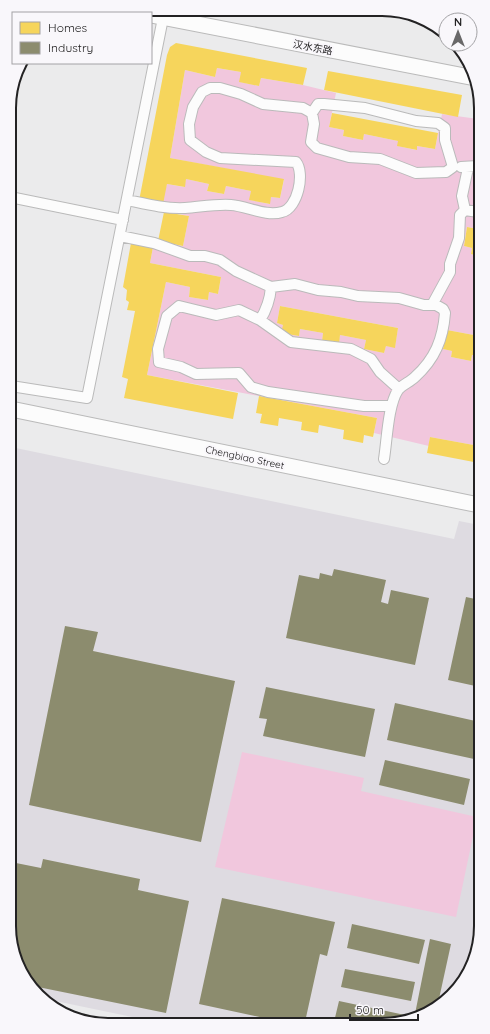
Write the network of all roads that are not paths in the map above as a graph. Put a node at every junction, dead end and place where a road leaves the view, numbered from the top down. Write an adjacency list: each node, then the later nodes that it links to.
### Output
1 (157, 16): 2 (street); 4 (street, 汉水东路)
2 (152, 47)
3 (149, 64): 10 (street)
4 (468, 77)
5 (312, 113): 6 (street); 6 (street); 10 (street)
6 (453, 167): 8 (street)
7 (474, 167): 8 (street)
8 (468, 168): 11 (street)
9 (16, 198): 13 (street)
10 (127, 200): 13 (street)
11 (465, 210): 12 (street); 16 (street)
12 (474, 211)
13 (123, 220): 14 (street)
14 (120, 236): 15 (street); 18 (street)
15 (270, 287): 16 (street); 17 (street)
16 (432, 305): 19 (street)
17 (260, 320): 19 (street); 20 (street)
18 (16, 387)
19 (399, 389): 22 (street)
20 (390, 406)
21 (16, 409): 23 (street, Chengbiao Street)
22 (384, 459)
23 (474, 504)

